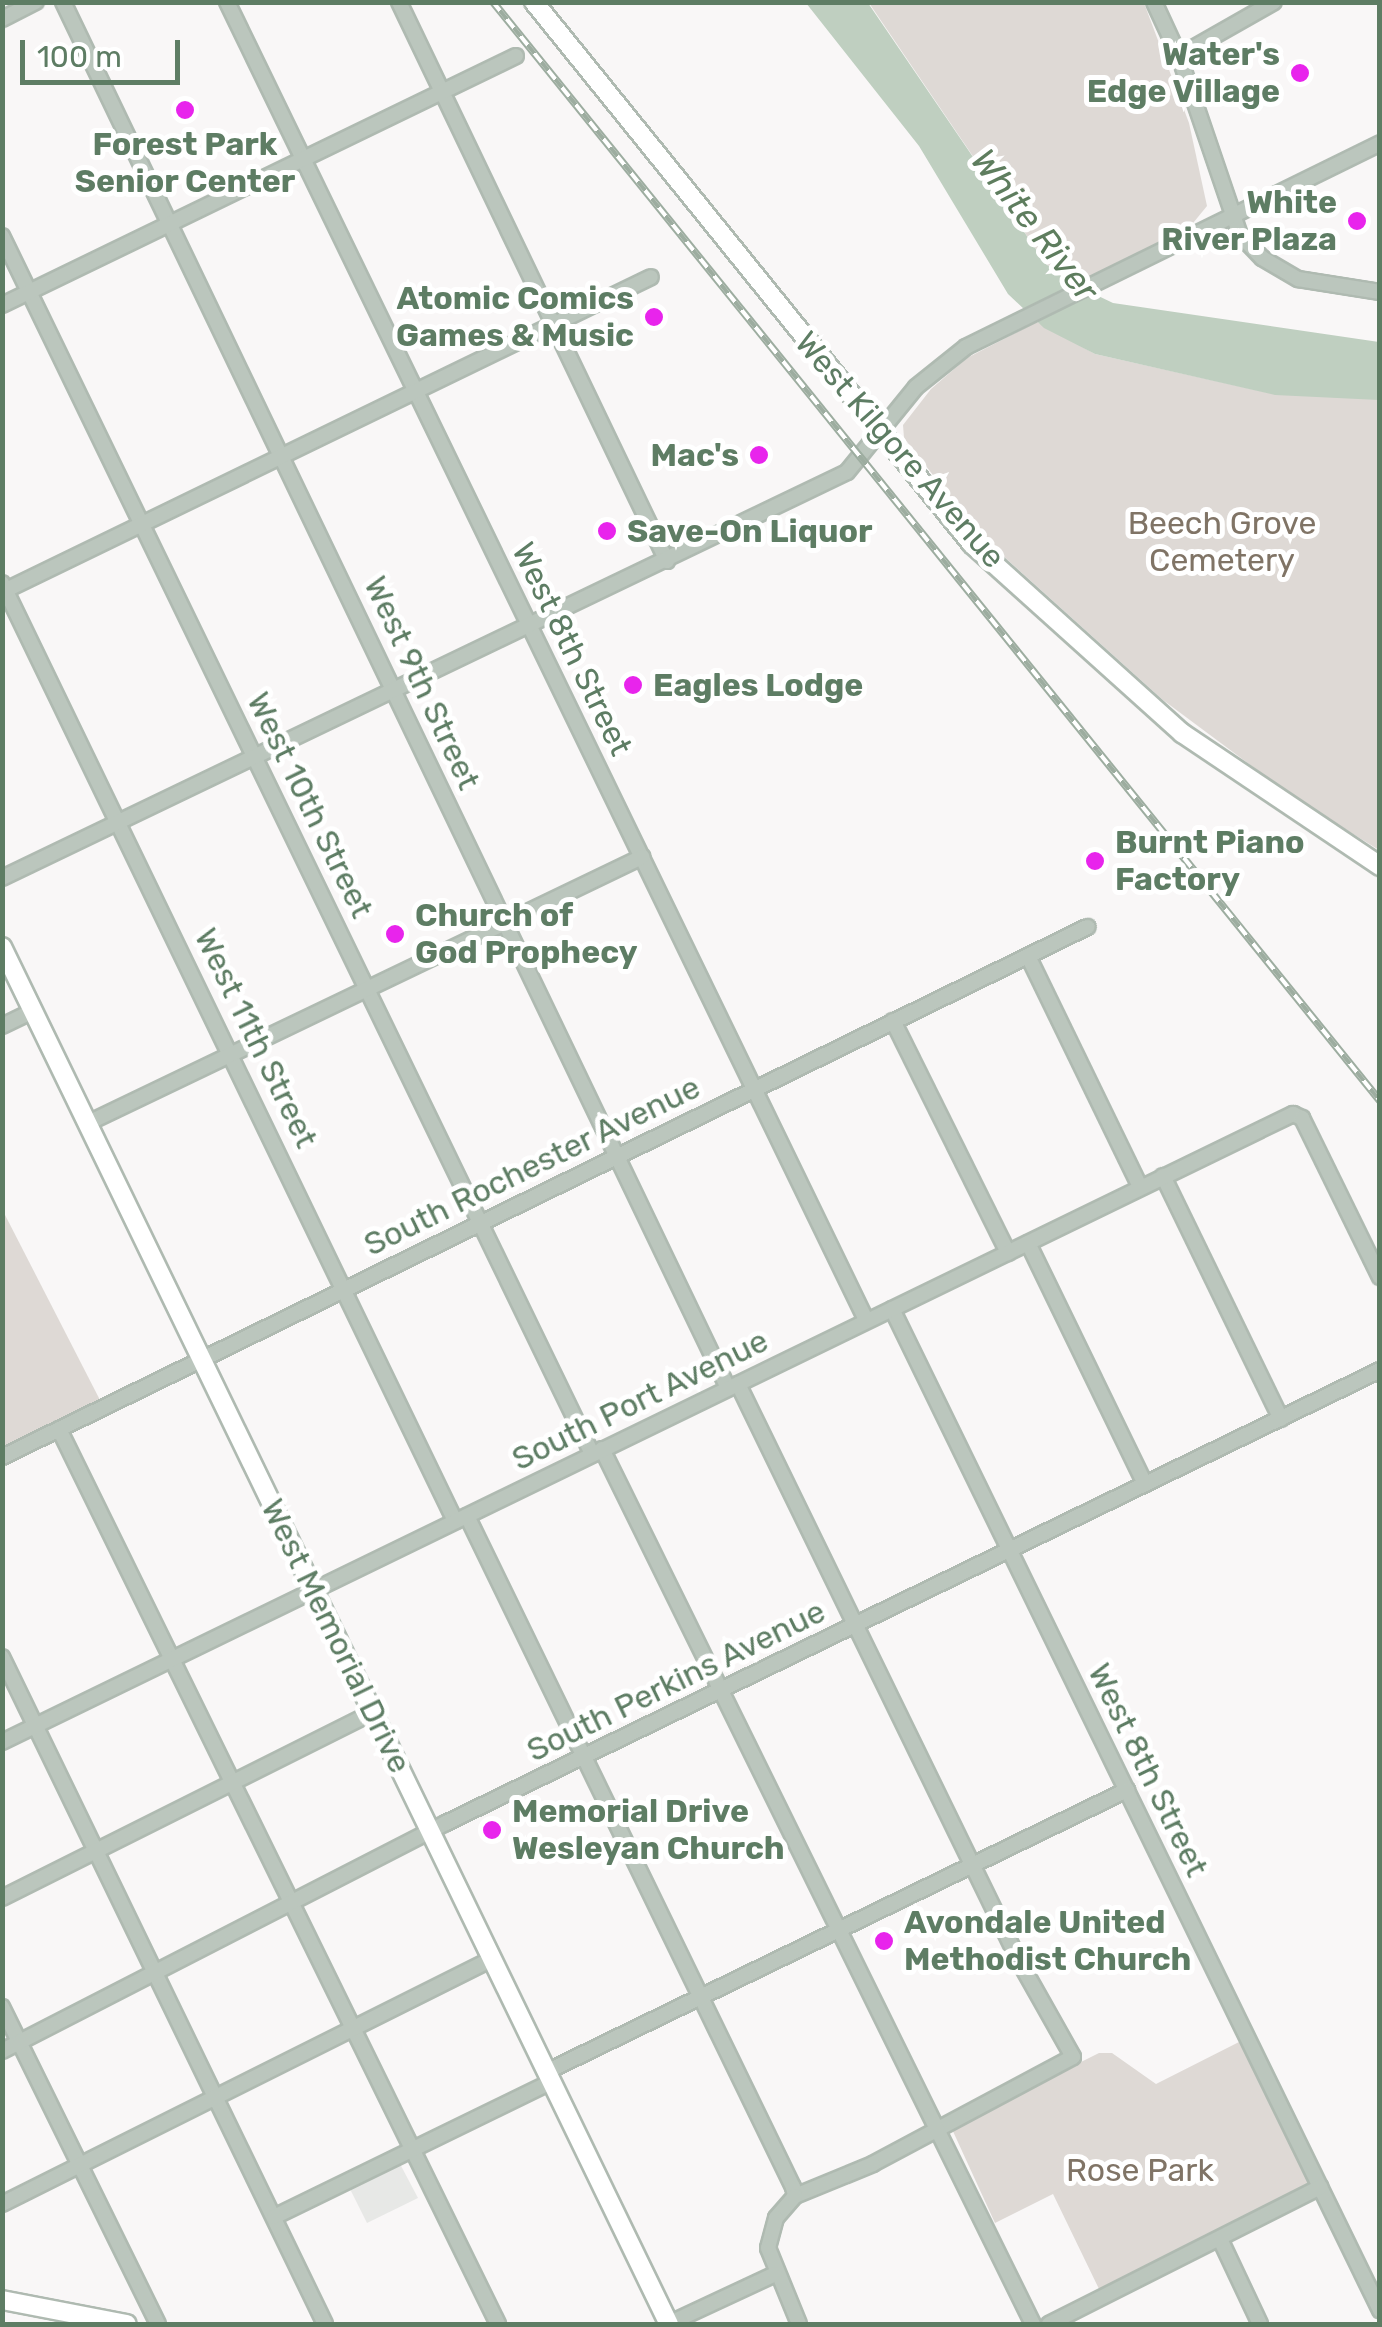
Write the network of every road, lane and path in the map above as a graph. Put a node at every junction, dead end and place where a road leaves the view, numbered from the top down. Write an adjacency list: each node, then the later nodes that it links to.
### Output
1 (36, 2): 8 (street)
2 (63, 2): 15 (street, West 9th Street)
3 (228, 2): 13 (street, West 8th Street)
4 (399, 2): 11 (street)
5 (534, 2): 23 (main road, West Kilgore Avenue)
6 (1154, 2): 10 (street)
7 (1274, 2): 10 (street)
8 (2, 19)
9 (516, 56): 11 (street)
10 (1180, 56): 14 (street)
11 (441, 93): 13 (street); 21 (street)
12 (1380, 143): 14 (street)
13 (304, 160): 15 (street); 22 (street, West 8th Street)
14 (1230, 218): 19 (street); 23 (street)
15 (169, 223): 18 (street); 24 (street, West 9th Street)
16 (2, 236): 18 (street, West 10th Street)
17 (651, 277): 21 (street)
18 (30, 292): 20 (street); 25 (street, West 10th Street)
19 (1380, 292)
20 (2, 305)
21 (553, 326): 22 (street); 26 (street)
22 (416, 392): 24 (street); 28 (street, West 8th Street)
23 (880, 433): 26 (street); 33 (main road, West Kilgore Avenue)
24 (284, 456): 25 (street); 29 (street, West 9th Street)
25 (143, 524): 27 (street); 30 (street, West 10th Street)
26 (667, 561): 28 (street)
27 (4, 588): 31 (street, West 11th Street)
28 (530, 625): 29 (street); 32 (street, West 8th Street)
29 (396, 689): 30 (street); 35 (street, West 9th Street)
30 (256, 756): 31 (street); 39 (street, West 10th Street)
31 (119, 822): 34 (street); 43 (street, West 11th Street)
32 (642, 857): 35 (street); 44 (street, West 8th Street)
33 (1380, 866)
34 (2, 878)
35 (505, 924): 39 (street); 46 (street, West 9th Street)
36 (1088, 927): 38 (street, South Rochester Avenue)
37 (2, 947): 40 (main road, West Memorial Drive)
38 (1028, 956): 41 (street, South Rochester Avenue); 48 (street)
39 (368, 990): 43 (street); 49 (street, West 10th Street)
40 (34, 1011): 42 (street); 45 (main road, West Memorial Drive)
41 (893, 1021): 44 (street, South Rochester Avenue); 51 (street)
42 (2, 1026)
43 (235, 1054): 45 (street); 53 (street, West 11th Street)
44 (754, 1089): 46 (street, South Rochester Avenue); 55 (street, West 8th Street)
45 (88, 1123): 56 (main road, West Memorial Drive)
46 (616, 1155): 49 (street, South Rochester Avenue); 58 (street, West 9th Street)
47 (1164, 1176): 48 (street, South Port Avenue); 52 (street, South Port Avenue); 59 (street)
48 (1140, 1188): 50 (street, South Port Avenue)
49 (480, 1222): 53 (street, South Rochester Avenue); 61 (street, West 10th Street)
50 (1028, 1243): 51 (street, South Port Avenue); 63 (street)
51 (1008, 1252): 54 (street, South Port Avenue)
52 (1380, 1277)
53 (346, 1287): 56 (street, South Rochester Avenue); 64 (street, West 11th Street)
54 (892, 1309): 55 (street, South Port Avenue); 65 (street, West 8th Street)
55 (866, 1320): 58 (street, South Port Avenue)
56 (202, 1356): 60 (street, South Rochester Avenue); 66 (main road, West Memorial Drive)
57 (1380, 1370): 59 (street, South Perkins Avenue)
58 (733, 1386): 61 (street, South Port Avenue); 67 (street, West 9th Street)
59 (1281, 1418): 63 (street, South Perkins Avenue)
60 (59, 1429): 62 (street, South Rochester Avenue); 69 (street)
61 (597, 1451): 64 (street, South Port Avenue); 70 (street, West 10th Street)
62 (2, 1457)
63 (1145, 1484): 65 (street, South Perkins Avenue)
64 (461, 1518): 66 (street, South Port Avenue); 74 (street, West 11th Street)
65 (1009, 1550): 67 (street, South Perkins Avenue); 76 (street, West 8th Street)
66 (313, 1590): 69 (street, South Port Avenue); 71 (main road, West Memorial Drive)
67 (855, 1624): 70 (street, South Perkins Avenue); 79 (street, West 9th Street)
68 (2, 1656): 72 (street)
69 (173, 1658): 72 (street, South Port Avenue); 75 (street)
70 (719, 1690): 74 (street, South Perkins Avenue); 82 (street, West 10th Street)
71 (370, 1713): 75 (street); 77 (main road, West Memorial Drive)
72 (35, 1726): 73 (street, South Port Avenue); 78 (street)
73 (2, 1742)
74 (583, 1757): 77 (street, South Perkins Avenue); 85 (street, West 11th Street)
75 (233, 1782): 78 (street); 81 (street)
76 (1127, 1790): 79 (street); 95 (street, West 8th Street)
77 (431, 1833): 81 (street, South Perkins Avenue); 83 (main road, West Memorial Drive)
78 (96, 1852): 80 (street); 84 (street)
79 (972, 1865): 82 (street); 92 (street, West 9th Street)
80 (2, 1898)
81 (293, 1904): 84 (street, South Perkins Avenue); 87 (street)
82 (836, 1931): 85 (street); 92 (street, West 10th Street)
83 (492, 1959): 87 (street); 90 (main road, West Memorial Drive)
84 (154, 1974): 88 (street, South Perkins Avenue); 91 (street)
85 (700, 1997): 90 (street); 96 (street, West 11th Street)
86 (2, 2006): 88 (street)
87 (352, 2028): 91 (street); 93 (street)
88 (19, 2042): 89 (street, South Perkins Avenue); 94 (street)
89 (2, 2050)
90 (549, 2077): 93 (street); 107 (main road, West Memorial Drive)
91 (216, 2096): 94 (street); 98 (street)
92 (938, 2129): 96 (street); 109 (street, West 10th Street)
93 (412, 2151): 98 (street); 106 (street)
94 (80, 2165): 97 (street); 104 (street)
95 (1320, 2187): 99 (street); 102 (street, West 8th Street)
96 (795, 2196): 100 (street)
97 (2, 2204)
98 (274, 2217): 105 (street)
99 (1220, 2239): 110 (street); 111 (street)
100 (774, 2274): 107 (street); 108 (street)
101 (2, 2300): 103 (main road)
102 (1380, 2310)
103 (127, 2324)
104 (158, 2324)
105 (325, 2324)
106 (498, 2324)
107 (669, 2324)
108 (799, 2324)
109 (1033, 2324)
110 (1049, 2324)
111 (1260, 2324)

